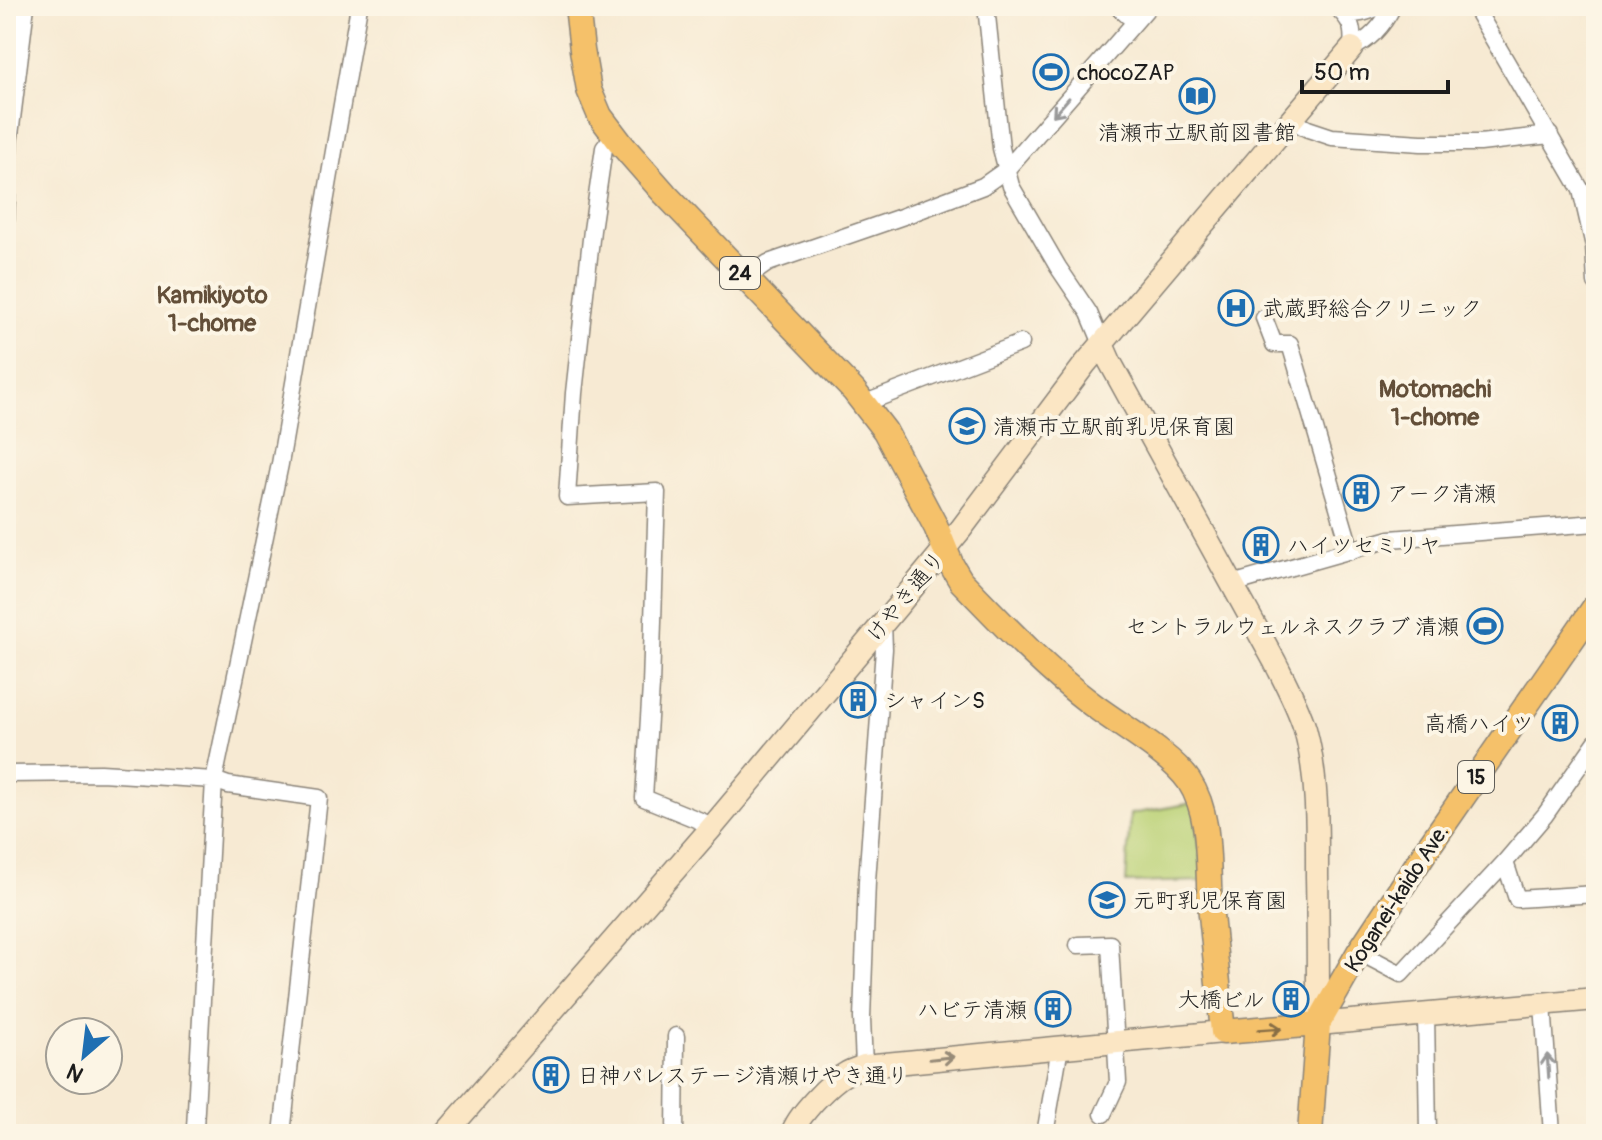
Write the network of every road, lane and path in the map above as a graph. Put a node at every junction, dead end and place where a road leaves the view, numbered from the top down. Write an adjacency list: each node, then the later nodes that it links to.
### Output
1 (26, 6): 17 (street)
2 (359, 6): 34 (street)
3 (577, 6): 14 (main road, 24)
4 (986, 6): 16 (street)
5 (1117, 6): 11 (street)
6 (1149, 6): 11 (street)
7 (1380, 6): 10 (street)
8 (1393, 6): 12 (street)
9 (1474, 6): 15 (street)
10 (1339, 9): 12 (street)
11 (1135, 22): 16 (street, one-way to 16)
12 (1352, 48): 13 (street, けやき通り)
13 (1291, 120): 15 (street); 23 (street, けやき通り)
14 (614, 135): 19 (main road, 24); 35 (street)
15 (1550, 135): 18 (street)
16 (1007, 169): 19 (street); 23 (street)
17 (6, 220)
18 (1595, 246): 20 (street)
19 (745, 279): 24 (main road, 24)
20 (1596, 283)
21 (1264, 318): 27 (street)
22 (1021, 343): 24 (street)
23 (1102, 344): 26 (street, けやき通り); 28 (street)
24 (865, 405): 26 (main road, 24)
25 (1596, 523): 27 (street)
26 (940, 537): 30 (street, けやき通り); 44 (main road, 24)
27 (1351, 551): 28 (street)
28 (1232, 584): 43 (street)
29 (1596, 605): 39 (main road, Koganei-kaido Ave. / 15)
30 (883, 623): 35 (street, けやき通り); 48 (street)
31 (1596, 742): 32 (street)
32 (1589, 762): 36 (street)
33 (6, 774): 34 (street)
34 (214, 780): 51 (street); 52 (street)
35 (713, 826): 53 (street, けやき通り)
36 (1505, 862): 37 (street); 39 (street)
37 (1596, 894)
38 (1078, 945): 46 (street)
39 (1359, 952): 43 (main road, Koganei-kaido Ave. / 15)
40 (1596, 999): 41 (street)
41 (1543, 1004): 42 (street); 50 (street, one-way to 41)
42 (1426, 1013): 43 (street); 58 (street)
43 (1318, 1024): 44 (main road, one-way to 43); 57 (main road, Koganei-kaido Ave.)
44 (1223, 1032): 46 (street)
45 (676, 1036): 54 (street)
46 (1115, 1042): 47 (street); 49 (street)
47 (1060, 1047): 48 (street, one-way to 47); 56 (street)
48 (864, 1066): 55 (street)
49 (1103, 1114)
50 (1552, 1131)
51 (196, 1134)
52 (282, 1134)
53 (445, 1134)
54 (675, 1134)
55 (792, 1134)
56 (1045, 1134)
57 (1310, 1134)
58 (1428, 1134)

